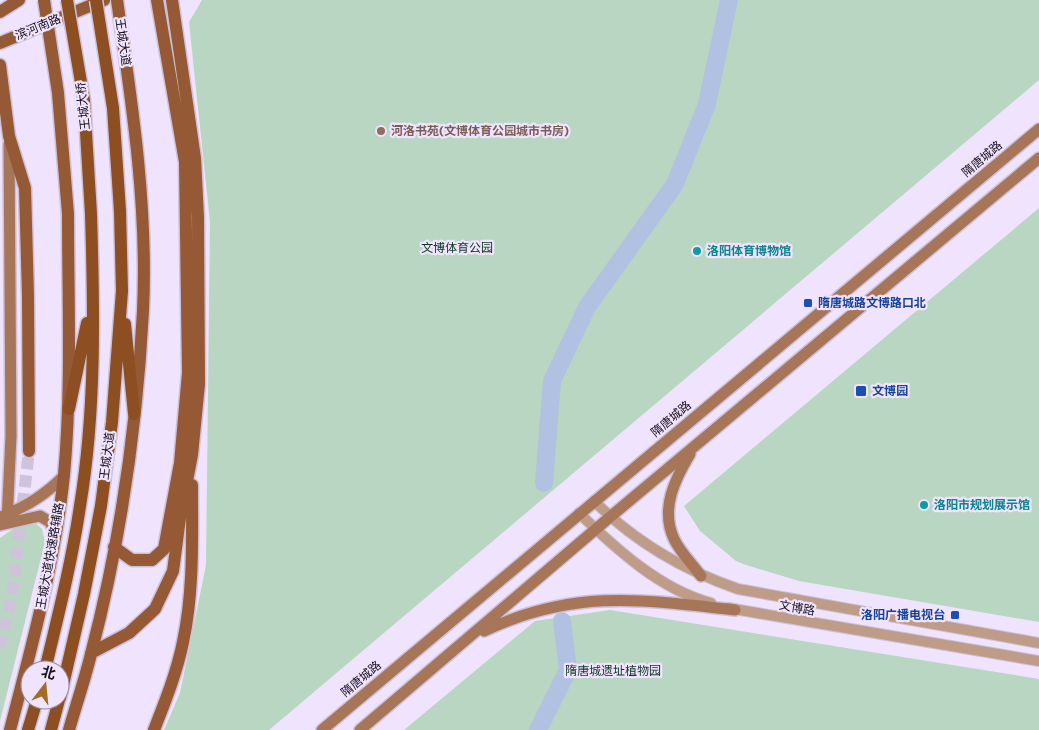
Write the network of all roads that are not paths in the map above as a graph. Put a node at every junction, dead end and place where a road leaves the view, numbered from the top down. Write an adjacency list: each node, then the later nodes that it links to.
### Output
1 (20, 0): 9 (main road)
2 (44, 0): 18 (main road, 王城大道快速路辅路, bridge)
3 (67, 0): 15 (highway, 王城大桥, bridge)
4 (96, 0): 17 (highway, 王城大道, bridge)
5 (104, 0): 10 (main road, 滨河南路)
6 (117, 0): 19 (main road, 王城大道)
7 (157, 0): 30 (main road)
8 (172, 0): 22 (main road)
9 (0, 12)
10 (0, 43)
11 (0, 65): 13 (main road)
12 (1039, 130): 24 (main road, 隋唐城路)
13 (9, 136): 21 (main road); 27 (main road)
14 (1039, 158): 20 (main road)
15 (91, 214): 16 (highway, 王城大道)
16 (93, 291): 18 (highway); 36 (highway, 王城大道)
17 (122, 291): 19 (highway); 37 (highway, 王城大道)
18 (69, 409): 23 (main road, 王城大道快速路辅路)
19 (134, 414): 30 (main road)
20 (695, 446): 26 (main road); 31 (main road)
21 (28, 451)
22 (192, 455): 35 (main road); 45 (main road)
23 (64, 476): 27 (main road); 29 (main road, 王城大道快速路辅路)
24 (594, 501): 25 (main road, 隋唐城路); 26 (street, 文博路)
25 (579, 513): 28 (street, 文博路); 46 (main road, 隋唐城路)
26 (610, 517): 28 (main road); 31 (street, 文博路)
27 (4, 519): 29 (main road)
28 (596, 529): 32 (street, 文博路); 33 (main road)
29 (55, 533): 41 (main road, 王城大道快速路辅路)
30 (114, 547): 35 (main road)
31 (701, 576): 34 (street, 文博路)
32 (735, 610): 33 (main road); 38 (street, 文博路)
33 (471, 637): 47 (main road)
34 (1039, 643)
35 (91, 653): 44 (main road)
36 (47, 660)
37 (69, 660)
38 (1039, 661)
39 (34, 710): 42 (highway)
40 (56, 710): 43 (highway, 王城大道)
41 (10, 730)
42 (28, 730)
43 (50, 730)
44 (69, 730)
45 (154, 730)
46 (322, 730)
47 (360, 730)

